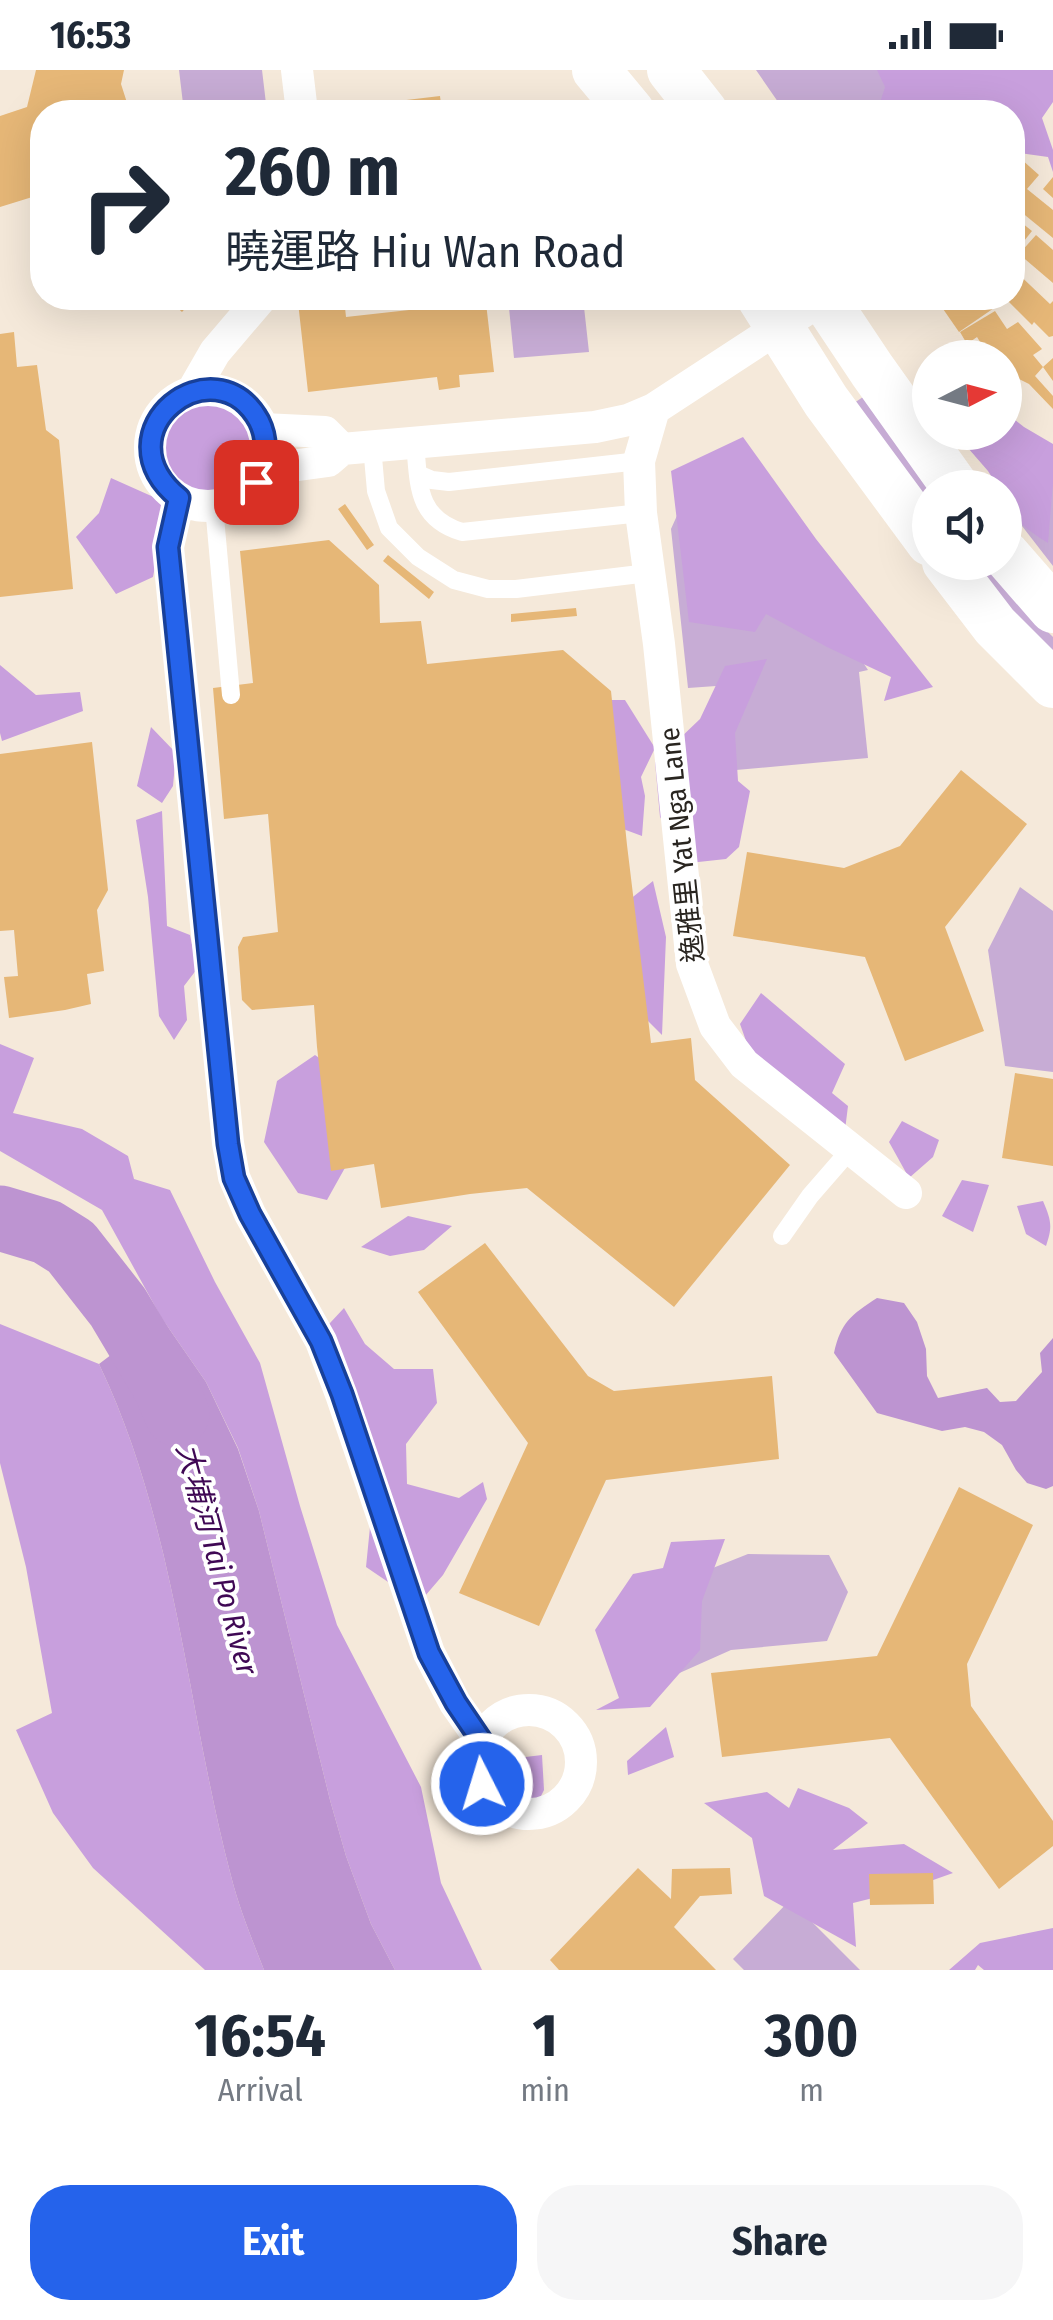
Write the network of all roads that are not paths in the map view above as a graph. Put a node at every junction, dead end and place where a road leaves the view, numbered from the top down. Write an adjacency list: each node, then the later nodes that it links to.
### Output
1 (297, 70): 4 (street)
2 (596, 70): 5 (main road)
3 (671, 70): 6 (main road)
4 (301, 100)
5 (621, 100)
6 (695, 100)
7 (251, 310): 10 (street)
8 (832, 310): 17 (main road)
9 (771, 312): 11 (street); 21 (main road)
10 (192, 392): 12 (street); 18 (street)
11 (654, 409): 14 (street); 15 (street, 逸雅里 Yat Nga Lane)
12 (263, 429): 13 (street); 16 (street)
13 (357, 448): 14 (street); 16 (street); 23 (lane)
14 (417, 458): 15 (lane); 20 (lane)
15 (640, 460): 20 (street, 逸雅里 Yat Nga Lane)
16 (262, 470): 19 (street)
17 (943, 470)
18 (179, 498): 19 (street); 31 (street)
19 (214, 506): 27 (lane)
20 (641, 513): 23 (street, 逸雅里 Yat Nga Lane)
21 (912, 518)
22 (1022, 573): 25 (main road)
23 (648, 574): 28 (street, 逸雅里 Yat Nga Lane)
24 (960, 580): 26 (main road)
25 (1053, 609)
26 (1053, 684)
27 (231, 694)
28 (850, 1150): 29 (street, 逸雅里 Yat Nga Lane); 30 (lane)
29 (906, 1193)
30 (782, 1236)
31 (481, 1740)

